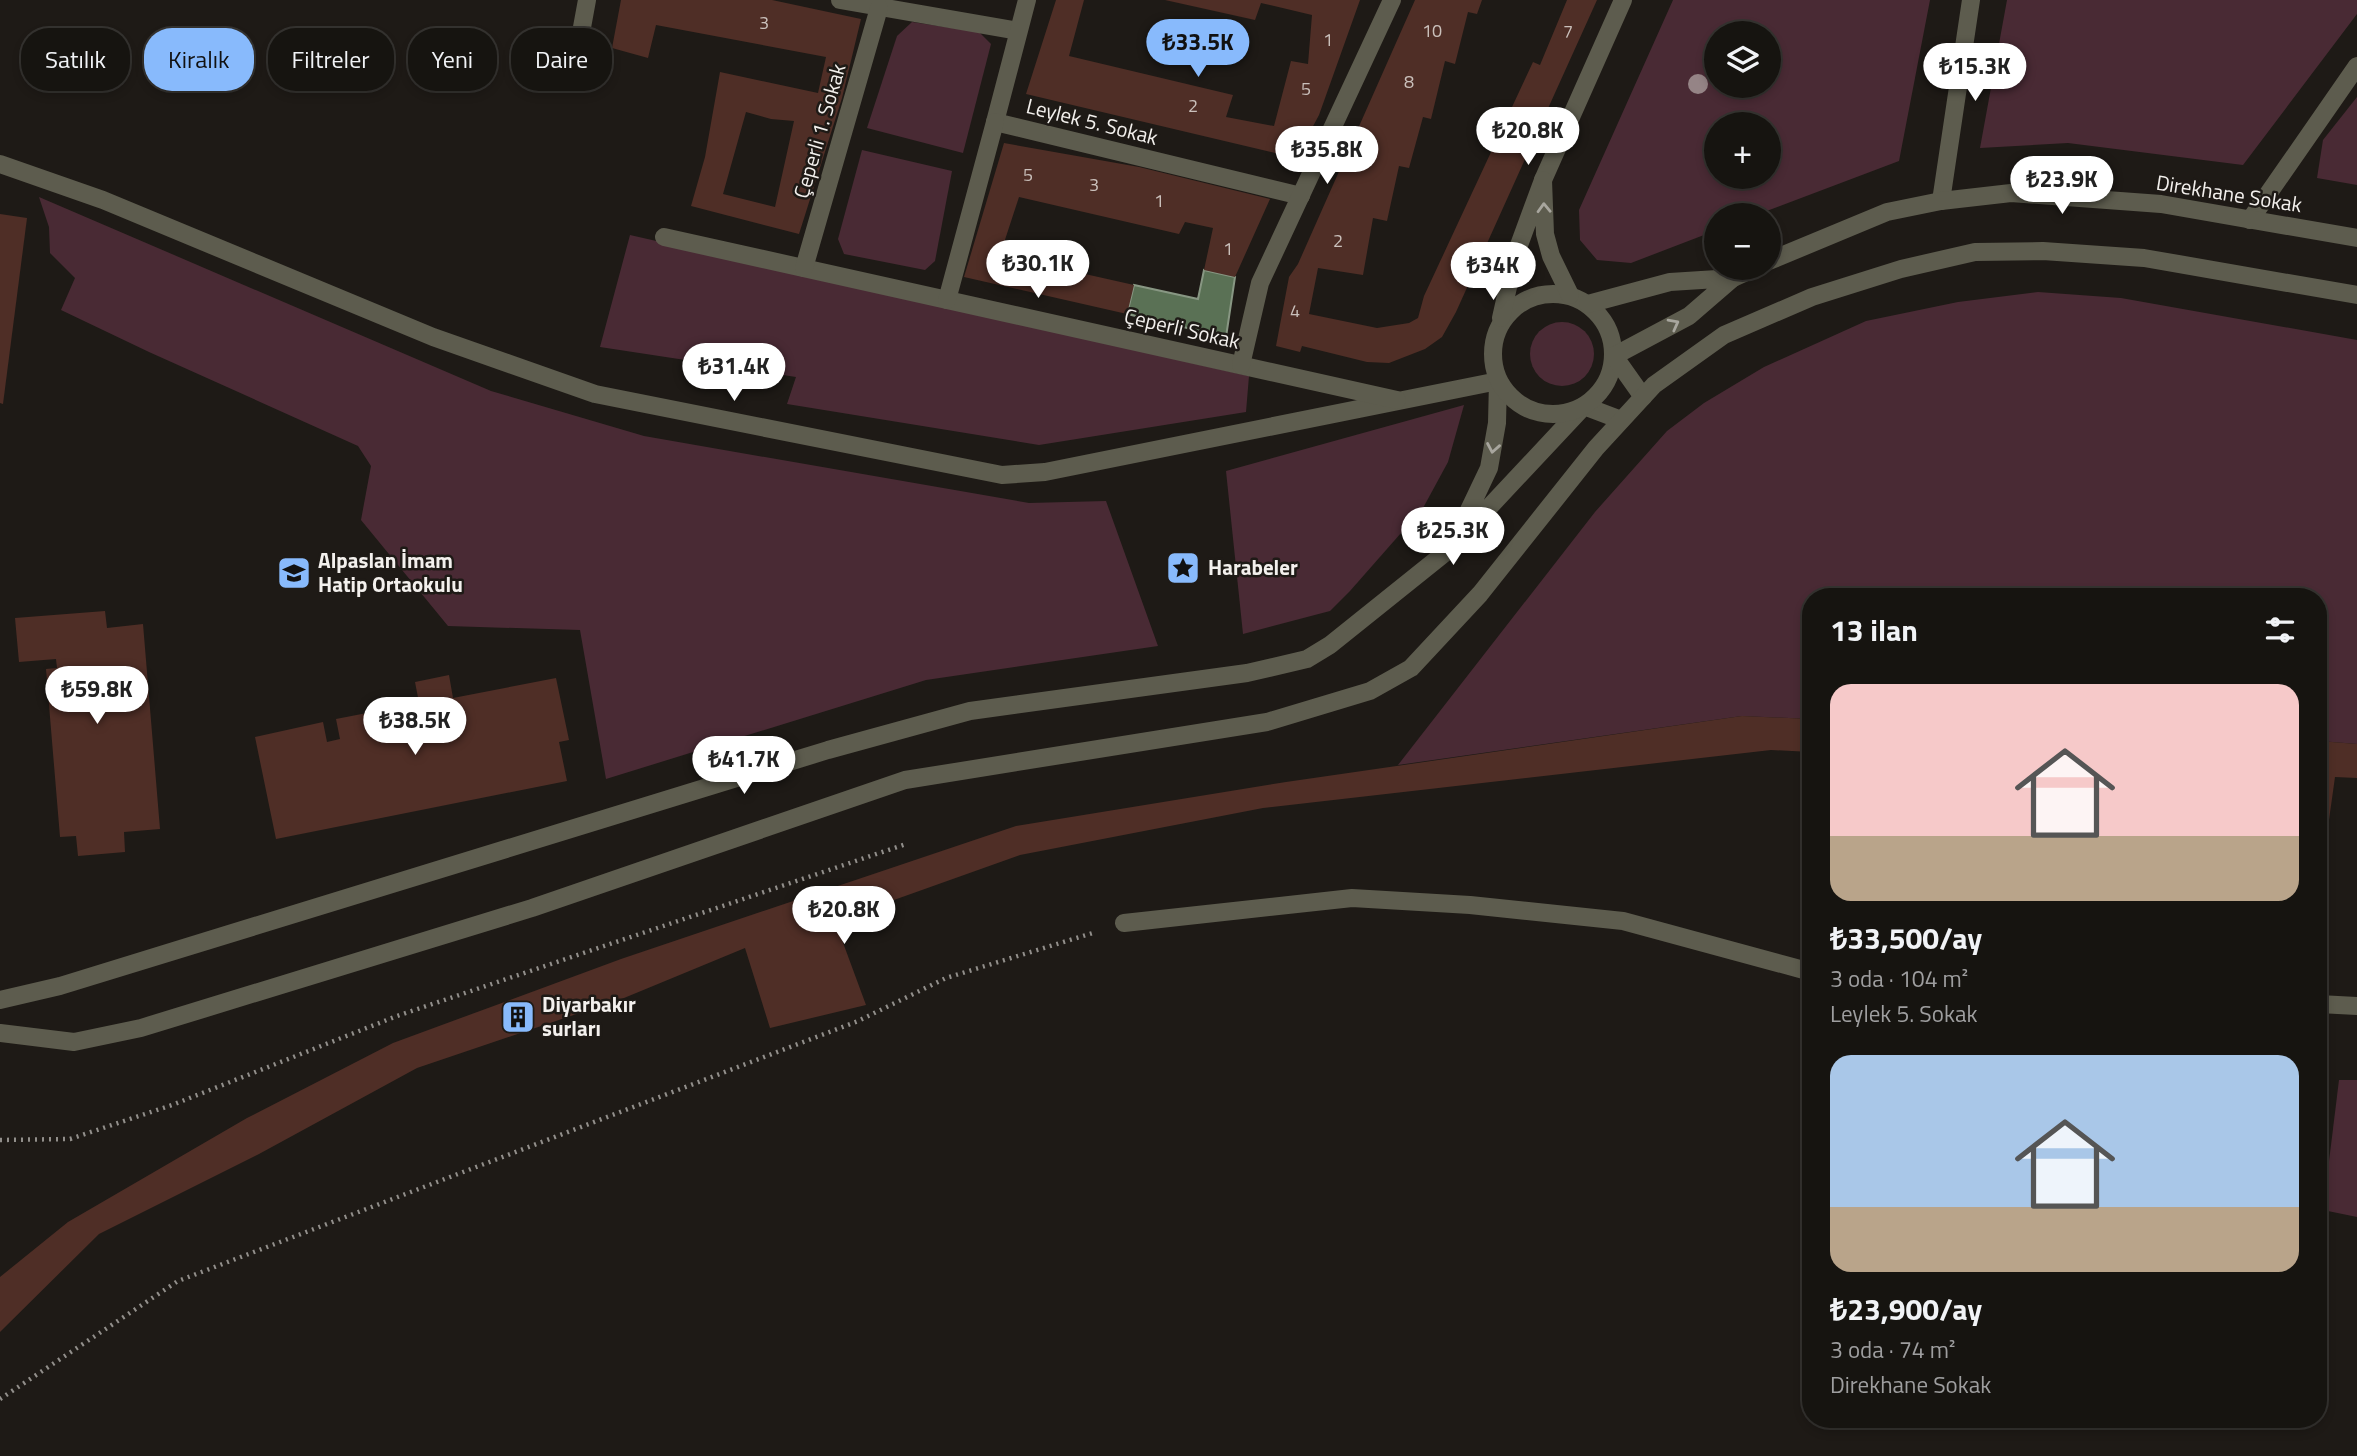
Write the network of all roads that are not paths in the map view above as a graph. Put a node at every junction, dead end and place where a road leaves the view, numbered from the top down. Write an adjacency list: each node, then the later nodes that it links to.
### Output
1 (587, 0): 8 (street)
2 (841, 0): 7 (street)
3 (1027, 0): 9 (street, Leylek 5. Sokak)
4 (1392, 0): 14 (street)
5 (1623, 0): 13 (street)
6 (1971, 0): 15 (street)
7 (879, 8): 9 (street); 20 (street, Çeperli 1. Sokak)
8 (582, 28)
9 (1018, 31): 11 (street, Leylek 5. Sokak)
10 (2357, 66): 16 (street)
11 (995, 122): 14 (street, Leylek 5. Sokak); 25 (street)
12 (0, 164): 32 (street)
13 (1543, 180): 23 (street, one-way to 13); 27 (street)
14 (1301, 196): 29 (street)
15 (1941, 201): 16 (street, Direkhane Sokak); 19 (street, Direkhane Sokak)
16 (2250, 220): 18 (street, Direkhane Sokak)
17 (664, 237): 20 (street, Çeperli Sokak)
18 (2357, 239)
19 (1781, 255)
20 (804, 268): 25 (street, Çeperli Sokak)
21 (1704, 280): 26 (street)
22 (1731, 280): 28 (street, one-way to 22)
23 (1570, 295): 26 (street); 27 (street)
24 (2357, 295): 31 (street)
25 (947, 300): 29 (street, Çeperli Sokak)
26 (1588, 304): 28 (street)
27 (1500, 322): 30 (street)
28 (1614, 356): 31 (street); 33 (street)
29 (1241, 365): 32 (street, Çeperli Sokak)
30 (1498, 381): 32 (street); 33 (street); 35 (street, one-way to 35)
31 (1643, 397): 34 (street)
32 (1404, 402)
33 (1584, 406): 34 (street); 35 (street)
34 (1621, 420): 41 (street)
35 (1451, 548): 38 (street)
36 (1124, 923): 37 (street)
37 (1802, 970)
38 (0, 1000)
39 (2327, 1004): 40 (street)
40 (2357, 1006)
41 (0, 1033)

